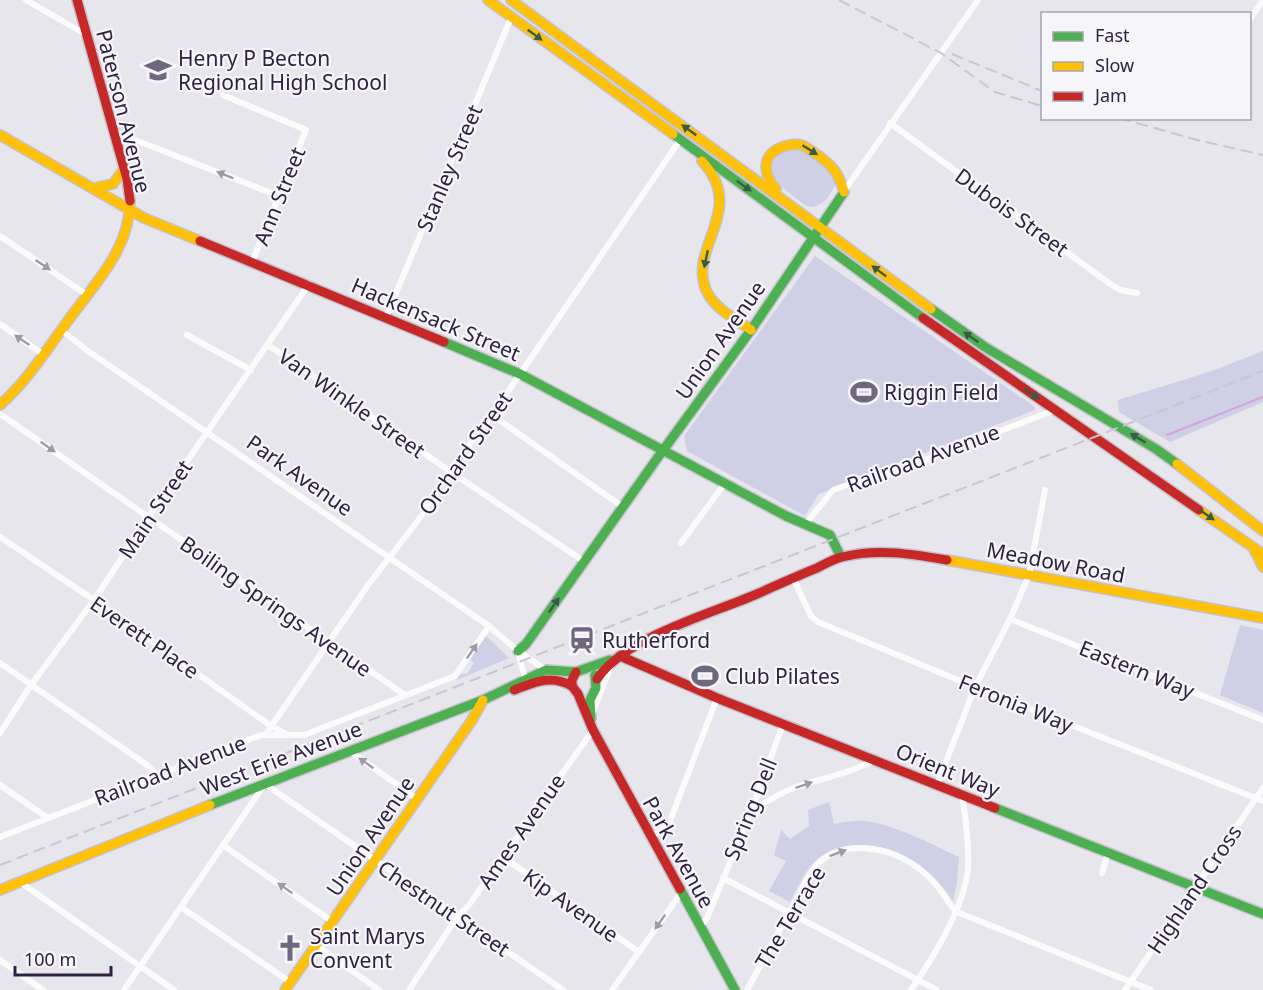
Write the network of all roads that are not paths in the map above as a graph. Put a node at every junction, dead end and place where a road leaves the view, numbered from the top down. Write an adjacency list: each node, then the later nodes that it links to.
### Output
1 (26, 0): 9 (street)
2 (76, 0): 9 (main road, Paterson Avenue)
3 (488, 0): 7 (main road)
4 (511, 0): 20 (main road, one-way to 4)
5 (978, 0): 11 (street, Union Avenue)
6 (1263, 0): 8 (street)
7 (511, 18): 14 (main road, one-way to 14); 29 (street, Stanley Street)
8 (1251, 18)
9 (86, 35): 12 (main road, Paterson Avenue)
10 (224, 95): 19 (street, Ann Street)
11 (890, 123): 18 (street, Union Avenue); 27 (street, Dubois Street)
12 (112, 131): 16 (main road, Paterson Avenue); 19 (street, one-way to 12)
13 (0, 135): 17 (main road, Hackensack Street)
14 (680, 140): 15 (main road); 37 (street, Orchard Street)
15 (691, 149): 24 (main road, one-way to 24); 32 (main road, one-way to 32)
16 (124, 169): 17 (main road); 21 (main road, Paterson Avenue)
17 (94, 188): 21 (main road, Hackensack Street)
18 (844, 192): 20 (main road, one-way to 18); 22 (main road, Union Avenue)
19 (279, 196): 25 (street, Ann Street)
20 (787, 201): 22 (main road)
21 (130, 209): 25 (main road, Hackensack Street); 28 (main road, Paterson Avenue)
22 (820, 226): 24 (main road, Union Avenue); 50 (main road, one-way to 22)
23 (0, 236): 28 (street, one-way to 28)
24 (813, 236): 32 (main road, Union Avenue); 39 (main road, one-way to 39)
25 (252, 262): 26 (main road, Hackensack Street)
26 (309, 285): 29 (main road, Hackensack Street); 34 (street, Main Street)
27 (1137, 293)
28 (87, 295): 31 (main road, Paterson Avenue)
29 (386, 317): 37 (main road, Hackensack Street)
30 (0, 324): 35 (street, one-way to 30)
31 (61, 330): 35 (main road, Paterson Avenue); 42 (street, Park Avenue)
32 (751, 330): 43 (main road, Union Avenue)
33 (187, 335): 36 (street)
34 (268, 345): 36 (street, Main Street); 44 (street, Van Winkle Street)
35 (44, 355): 38 (main road, Paterson Avenue)
36 (251, 370): 42 (street, Main Street)
37 (520, 374): 41 (street, Orchard Street); 43 (main road, Hackensack Street)
38 (0, 405)
39 (1055, 410): 49 (street, Railroad Avenue); 53 (main road, one-way to 53)
40 (0, 414): 48 (street, Boiling Springs Avenue, one-way to 48)
41 (492, 415): 44 (street, Orchard Street); 47 (street)
42 (207, 433): 48 (street, Main Street); 55 (street, Park Avenue)
43 (664, 449): 45 (main road, Hackensack Street); 47 (main road, Union Avenue)
44 (449, 471): 55 (street, Orchard Street); 57 (street, Van Winkle Street)
45 (725, 483): 49 (main road, Hackensack Street); 52 (street)
46 (1044, 490): 59 (street)
47 (623, 507): 57 (main road, Union Avenue)
48 (149, 517): 61 (street, Main Street); 65 (street, Boiling Springs Avenue)
49 (804, 525): 56 (main road, Hackensack Street)
50 (1263, 531)
51 (0, 537): 61 (street, Everett Place)
52 (681, 543)
53 (1253, 548): 54 (main road); 58 (main road)
54 (1263, 554)
55 (389, 557): 64 (street, Park Avenue); 65 (street, Orchard Street)
56 (841, 557): 59 (main road, Meadow Road); 60 (main road, Meadow Road)
57 (585, 561): 66 (main road, Union Avenue, one-way to 57)
58 (1263, 567)
59 (1029, 575): 62 (main road, Meadow Road); 63 (street)
60 (793, 578): 67 (main road, Meadow Road); 76 (street, Feronia Way)
61 (94, 600): 75 (street, Main Street); 84 (street, Everett Place)
62 (1263, 618)
63 (1010, 619): 76 (street); 82 (street, Eastern Way)
64 (489, 626): 66 (street, Park Avenue); 79 (street, Railroad Avenue, one-way to 64)
65 (329, 643): 79 (street, Boiling Springs Avenue); 84 (street, Orchard Street)
66 (518, 651): 72 (street, Park Avenue); 73 (street)
67 (620, 656): 69 (main road); 70 (main road); 80 (main road, Orient Way)
68 (0, 663): 75 (street)
69 (612, 663): 74 (main road); 85 (street, Ames Avenue)
70 (586, 669): 71 (main road); 74 (main road)
71 (576, 672): 72 (main road, West Erie Avenue); 77 (main road)
72 (548, 674): 73 (main road, West Erie Avenue); 77 (main road); 81 (main road)
73 (525, 678): 81 (main road, West Erie Avenue)
74 (597, 679): 78 (main road)
75 (31, 685): 86 (street, Main Street); 91 (street)
76 (975, 687): 94 (street); 98 (street, Feronia Way)
77 (575, 690): 78 (main road); 85 (main road, Park Avenue)
78 (593, 692): 85 (main road)
79 (405, 695): 88 (street, Railroad Avenue)
80 (717, 698): 83 (main road, Orient Way); 101 (street)
81 (483, 700): 89 (main road, West Erie Avenue); 97 (main road, Union Avenue)
82 (1263, 720)
83 (783, 724): 90 (main road, Orient Way); 99 (street, Spring Dell)
84 (271, 726): 87 (street, Orchard Street); 88 (street, Everett Place)
85 (592, 726): 101 (main road, Park Avenue); 105 (street, Ames Avenue)
86 (0, 733)
87 (266, 735): 88 (street, Railroad Avenue); 91 (street, Railroad Avenue)
88 (291, 736)
89 (350, 751): 92 (main road, West Erie Avenue); 97 (street, one-way to 89)
90 (874, 760): 94 (main road, Orient Way); 99 (street, one-way to 90)
91 (157, 775): 100 (street, Railroad Avenue)
92 (265, 784): 103 (street); 106 (street, Chestnut Street); 109 (main road, West Erie Avenue)
93 (0, 785): 100 (street)
94 (937, 785): 96 (main road, Orient Way)
95 (1263, 788): 98 (street, Highland Cross)
96 (962, 795): 104 (main road, Orient Way); 115 (street)
97 (417, 799): 106 (main road, Union Avenue)
98 (1259, 800): 110 (street, Highland Cross)
99 (752, 810): 108 (street, Spring Dell)
100 (48, 818): 102 (street, Railroad Avenue)
101 (650, 836): 112 (main road, Park Avenue)
102 (0, 837)
103 (224, 846): 113 (street); 118 (street, one-way to 103)
104 (1108, 853): 107 (street); 110 (main road, Orient Way)
105 (503, 857): 117 (street, Ames Avenue); 121 (street, Kip Avenue)
106 (375, 861): 117 (street, Chestnut Street); 118 (main road, Union Avenue)
107 (1102, 873)
108 (723, 878): 114 (street); 119 (street, Spring Dell)
109 (20, 882): 111 (main road, West Erie Avenue); 123 (street)
110 (1194, 887): 116 (main road, Orient Way); 125 (street, Highland Cross)
111 (0, 890)
112 (681, 893): 119 (main road, Park Avenue); 121 (street, one-way to 121)
113 (181, 907): 123 (street); 126 (street)
114 (789, 912): 115 (street, The Terrace, one-way to 115); 124 (street); 135 (street, The Terrace)
115 (957, 912): 124 (street); 125 (street)
116 (1263, 914)
117 (457, 916): 131 (street, Ames Avenue); 132 (street, Chestnut Street)
118 (333, 922): 120 (main road, Union Avenue)
119 (700, 927): 134 (main road, Park Avenue)
120 (316, 945): 126 (main road, Union Avenue); 130 (street)
121 (639, 952): 133 (street)
122 (0, 960): 127 (street)
123 (140, 967): 128 (street); 129 (street)
124 (918, 980): 136 (street); 137 (street)
125 (1130, 982): 138 (street, Highland Cross); 139 (street)
126 (287, 986)
127 (43, 990)
128 (124, 990)
129 (174, 990)
130 (379, 990)
131 (409, 990)
132 (563, 990)
133 (612, 990)
134 (735, 990)
135 (747, 990)
136 (911, 990)
137 (937, 990)
138 (1125, 990)
139 (1151, 990)

